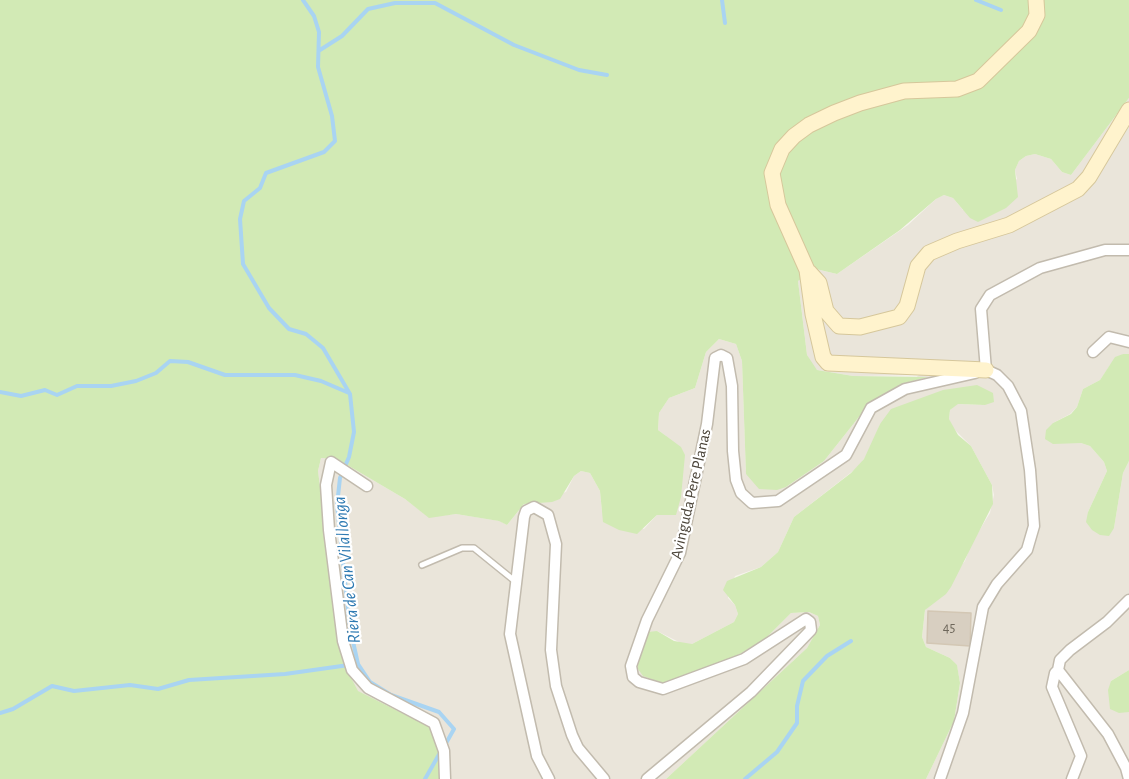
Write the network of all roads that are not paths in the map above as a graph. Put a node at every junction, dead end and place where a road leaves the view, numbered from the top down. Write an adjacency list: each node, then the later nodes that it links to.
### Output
1 (1036, 0): 4 (street)
2 (1129, 110): 4 (street)
3 (1129, 250): 7 (street)
4 (807, 270): 7 (street)
5 (1129, 342): 6 (street)
6 (1093, 352)
7 (987, 370): 16 (street, Avinguda Pere Planas); 17 (street)
8 (367, 486): 13 (street)
9 (422, 565): 10 (lane)
10 (516, 582): 14 (street); 15 (street)
11 (1129, 600): 12 (street)
12 (1058, 670): 18 (street); 19 (street)
13 (445, 779)
14 (549, 779)
15 (603, 779)
16 (647, 779)
17 (940, 779)
18 (1072, 779)
19 (1129, 779)

